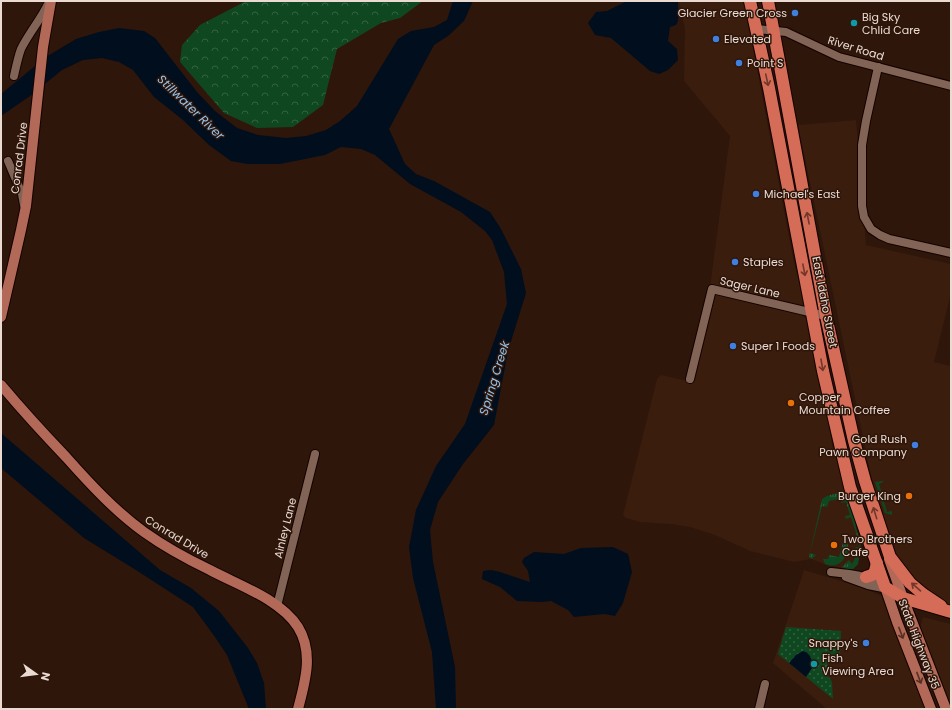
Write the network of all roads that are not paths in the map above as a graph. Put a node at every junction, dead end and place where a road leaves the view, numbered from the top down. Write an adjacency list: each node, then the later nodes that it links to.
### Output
1 (50, 1): 7 (street); 10 (main road, Conrad Drive)
2 (750, 1): 4 (highway, East Idaho Street)
3 (768, 1): 5 (highway, East Idaho Street)
4 (756, 29): 5 (street, River Road); 12 (highway, East Idaho Street, one-way to 12)
5 (774, 30): 6 (street, River Road); 13 (highway, East Idaho Street, one-way to 5)
6 (878, 67): 8 (street, River Road); 11 (street)
7 (14, 76)
8 (951, 86)
9 (8, 161): 10 (street)
10 (24, 212): 14 (main road, Conrad Drive)
11 (951, 253)
12 (812, 313): 13 (street, Sager Lane); 15 (street, Sager Lane); 17 (highway, East Idaho Street, one-way to 17)
13 (826, 316): 20 (highway, East Idaho Street, one-way to 13)
14 (1, 317)
15 (690, 379)
16 (1, 385): 25 (main road, Conrad Drive)
17 (828, 397): 19 (highway); 21 (highway, East Idaho Street)
18 (315, 454): 25 (street, Ainley Lane)
19 (859, 481)
20 (887, 551): 24 (main road, East Idaho Street); 26 (highway, one-way to 20)
21 (877, 563): 22 (highway); 23 (highway, East Idaho Street)
22 (866, 577): 23 (street); 23 (street)
23 (885, 587): 24 (highway); 30 (main road, State Highway 35, one-way to 30)
24 (903, 598): 26 (highway); 31 (main road, State Highway 35)
25 (277, 606): 28 (main road, Conrad Drive)
26 (949, 611)
27 (765, 684): 29 (street)
28 (298, 709)
29 (759, 709)
30 (931, 709)
31 (946, 709)

